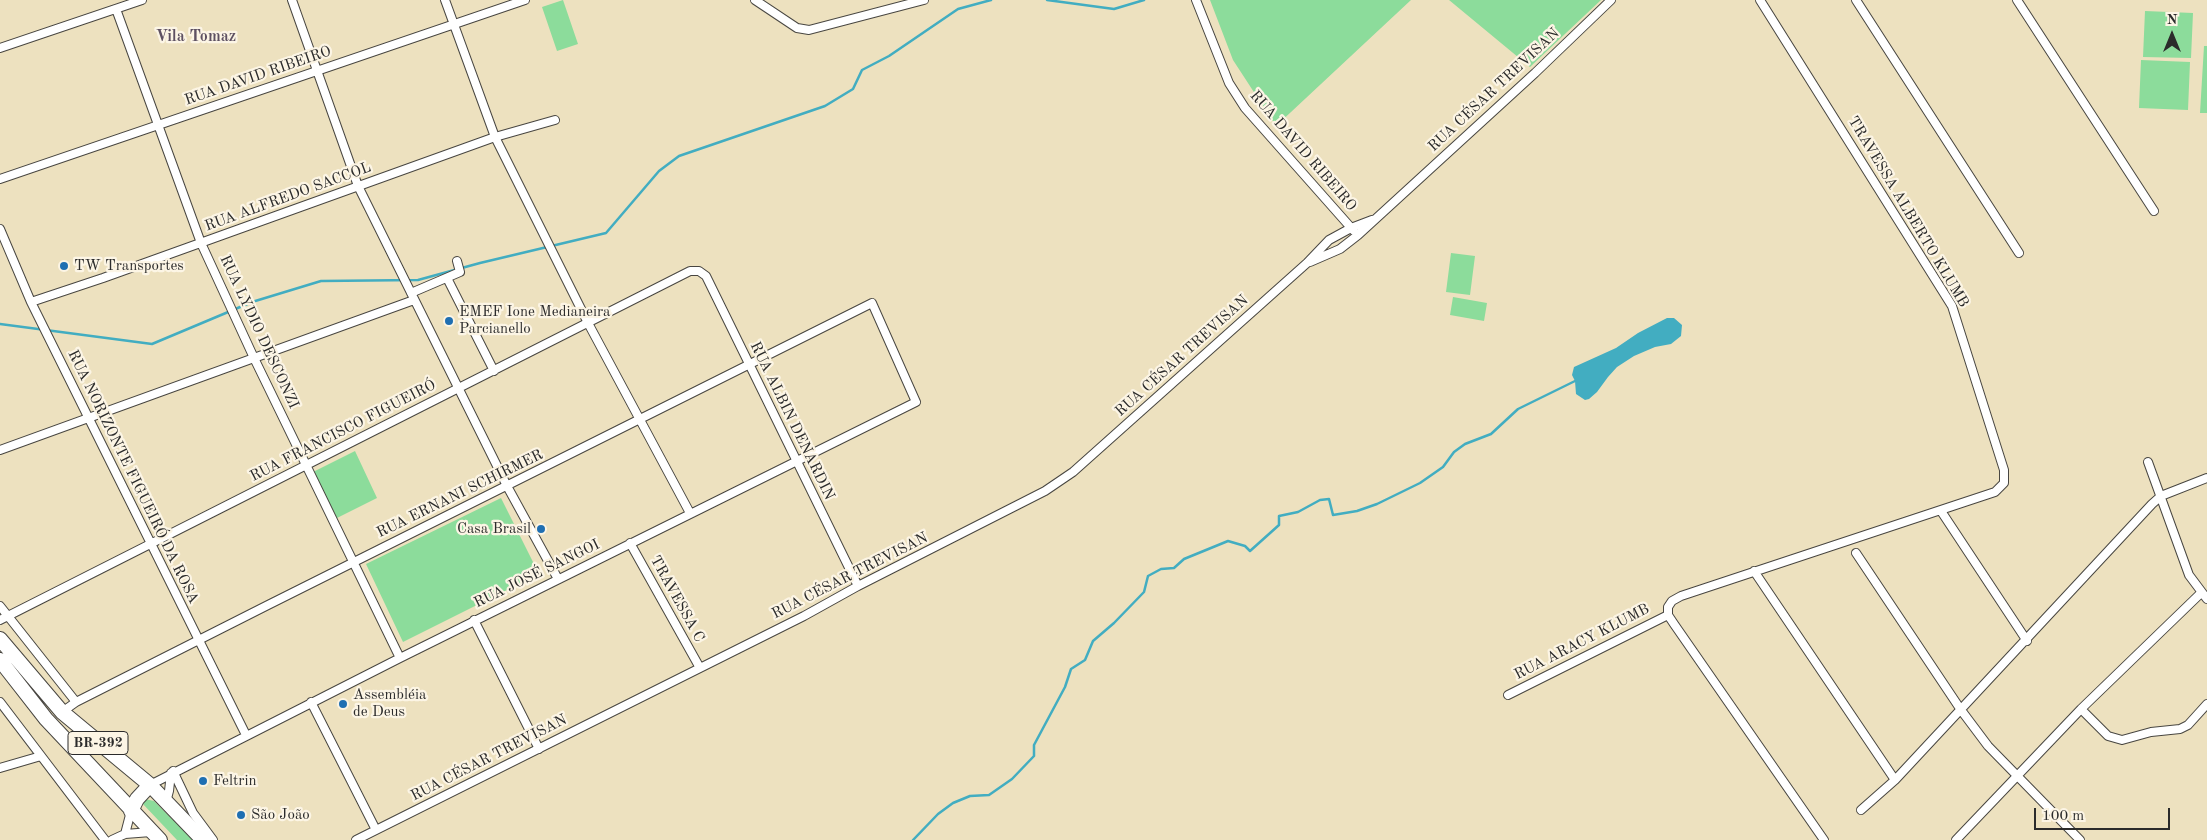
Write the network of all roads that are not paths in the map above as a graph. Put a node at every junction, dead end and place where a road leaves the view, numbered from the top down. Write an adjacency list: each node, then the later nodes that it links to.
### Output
1 (142, 0): 12 (street)
2 (292, 0): 15 (street)
3 (445, 0): 13 (street)
4 (525, 0): 13 (street, RUA DAVID RIBEIRO)
5 (755, 0): 6 (street)
6 (924, 0)
7 (1196, 0): 23 (street, RUA DAVID RIBEIRO)
8 (1610, 0): 22 (street, RUA CÉSAR TREVISAN)
9 (1760, 0): 49 (street, TRAVESSA ALBERTO KLUMB)
10 (1856, 0): 27 (street)
11 (2017, 0): 21 (street)
12 (116, 9): 14 (street); 17 (street, RUA LYDIO DESCONZI)
13 (453, 24): 15 (street, RUA DAVID RIBEIRO); 18 (street)
14 (0, 48)
15 (317, 71): 17 (street, RUA DAVID RIBEIRO); 20 (street)
16 (555, 120): 18 (street, RUA ALFREDO SACCOL)
17 (158, 125): 19 (street, RUA DAVID RIBEIRO); 26 (street, RUA LYDIO DESCONZI)
18 (495, 137): 20 (street, RUA ALFREDO SACCOL); 34 (street)
19 (0, 179)
20 (358, 186): 26 (street, RUA ALFREDO SACCOL); 32 (street)
21 (2154, 211)
22 (1372, 220): 23 (street, RUA CÉSAR TREVISAN); 25 (street, RUA CÉSAR TREVISAN)
23 (1351, 228): 25 (street, RUA DAVID RIBEIRO); 29 (street, RUA CÉSAR TREVISAN)
24 (0, 230): 33 (street, RUA NORIZONTE FIGUEIRÓ DA ROSA)
25 (1358, 235): 29 (street, RUA CÉSAR TREVISAN)
26 (201, 243): 33 (street, RUA ALFREDO SACCOL); 35 (street, RUA LYDIO DESCONZI)
27 (2019, 253)
28 (456, 261): 31 (street)
29 (1308, 263): 57 (street, RUA CÉSAR TREVISAN)
30 (699, 270): 34 (street, RUA FRANCISCO FIGUEIRÓ); 36 (street, RUA ALBIN DENARDIN)
31 (447, 278): 32 (street); 37 (street)
32 (413, 297): 35 (street); 38 (street)
33 (31, 302): 40 (street, RUA NORIZONTE FIGUEIRÓ DA ROSA)
34 (588, 323): 37 (street, RUA FRANCISCO FIGUEIRÓ); 41 (street)
35 (254, 358): 40 (street); 45 (street, RUA LYDIO DESCONZI)
36 (750, 364): 39 (street, RUA ERNANI SCHIRMER); 41 (street, RUA ERNANI SCHIRMER); 43 (street, RUA ALBIN DENARDIN)
37 (494, 370): 38 (street, RUA FRANCISCO FIGUEIRÓ)
38 (458, 388): 45 (street, RUA FRANCISCO FIGUEIRÓ); 47 (street)
39 (916, 402): 43 (street, RUA JOSÉ SANGOI)
40 (88, 418): 42 (street); 51 (street, RUA NORIZONTE FIGUEIRÓ DA ROSA)
41 (640, 420): 47 (street, RUA ERNANI SCHIRMER); 50 (street)
42 (0, 450)
43 (797, 461): 50 (street, RUA JOSÉ SANGOI); 57 (street, RUA ALBIN DENARDIN)
44 (2148, 462): 48 (street)
45 (307, 465): 51 (street, RUA FRANCISCO FIGUEIRÓ); 54 (street, RUA LYDIO DESCONZI)
46 (2207, 478): 48 (street)
47 (507, 486): 54 (street, RUA ERNANI SCHIRMER); 56 (street)
48 (2162, 496): 58 (street); 66 (street)
49 (1941, 511): 55 (street); 66 (street)
50 (690, 513): 52 (street, RUA JOSÉ SANGOI)
51 (150, 543): 61 (street, RUA FRANCISCO FIGUEIRÓ); 65 (street, RUA NORIZONTE FIGUEIRÓ DA ROSA)
52 (630, 543): 56 (street, RUA JOSÉ SANGOI); 69 (street, TRAVESSA C)
53 (1856, 553): 76 (street)
54 (355, 562): 65 (street, RUA ERNANI SCHIRMER); 67 (street, RUA LYDIO DESCONZI)
55 (1754, 571): 60 (street); 84 (street)
56 (558, 579): 63 (street, RUA JOSÉ SANGOI)
57 (858, 586): 69 (street, RUA CÉSAR TREVISAN)
58 (2204, 596): 75 (street)
59 (0, 606): 61 (street)
60 (1668, 615): 70 (street, RUA ARACY KLUMB); 98 (street)
61 (8, 616): 62 (street, RUA FRANCISCO FIGUEIRÓ); 72 (street)
62 (0, 620)
63 (474, 620): 67 (street, RUA JOSÉ SANGOI); 79 (street)
64 (0, 639): 77 (highway, BR-392)
65 (199, 640): 72 (street, RUA ERNANI SCHIRMER); 78 (street, RUA NORIZONTE FIGUEIRÓ DA ROSA)
66 (2027, 641): 76 (street)
67 (400, 658): 73 (street, RUA JOSÉ SANGOI)
68 (0, 660): 88 (highway, BR-392)
69 (700, 668): 79 (street, RUA CÉSAR TREVISAN)
70 (1508, 695)
71 (0, 702): 80 (street)
72 (76, 702): 77 (street, RUA ERNANI SCHIRMER)
73 (311, 702): 78 (street, RUA JOSÉ SANGOI); 89 (street)
74 (2207, 704): 75 (street)
75 (2081, 709): 83 (street)
76 (1960, 710): 83 (street); 84 (street)
77 (62, 712): 85 (highway, BR-392)
78 (246, 735): 82 (street, RUA JOSÉ SANGOI)
79 (539, 749): 89 (street, RUA CÉSAR TREVISAN)
80 (41, 756): 81 (street); 93 (street)
81 (0, 768)
82 (172, 772): 85 (street, RUA JOSÉ SANGOI); 86 (street); 96 (street)
83 (2016, 776): 92 (street); 99 (street)
84 (1895, 780): 87 (street)
85 (150, 785): 86 (highway, BR-392); 88 (highway)
86 (166, 802): 95 (highway, BR-392)
87 (1861, 810)
88 (131, 812): 90 (street); 91 (highway, BR-392)
89 (376, 830): 97 (street, RUA CÉSAR TREVISAN)
90 (125, 834): 91 (street); 94 (street)
91 (157, 837)
92 (2078, 839)
93 (105, 840)
94 (112, 840)
95 (202, 840)
96 (212, 840)
97 (356, 840)
98 (1824, 840)
99 (1956, 840)

